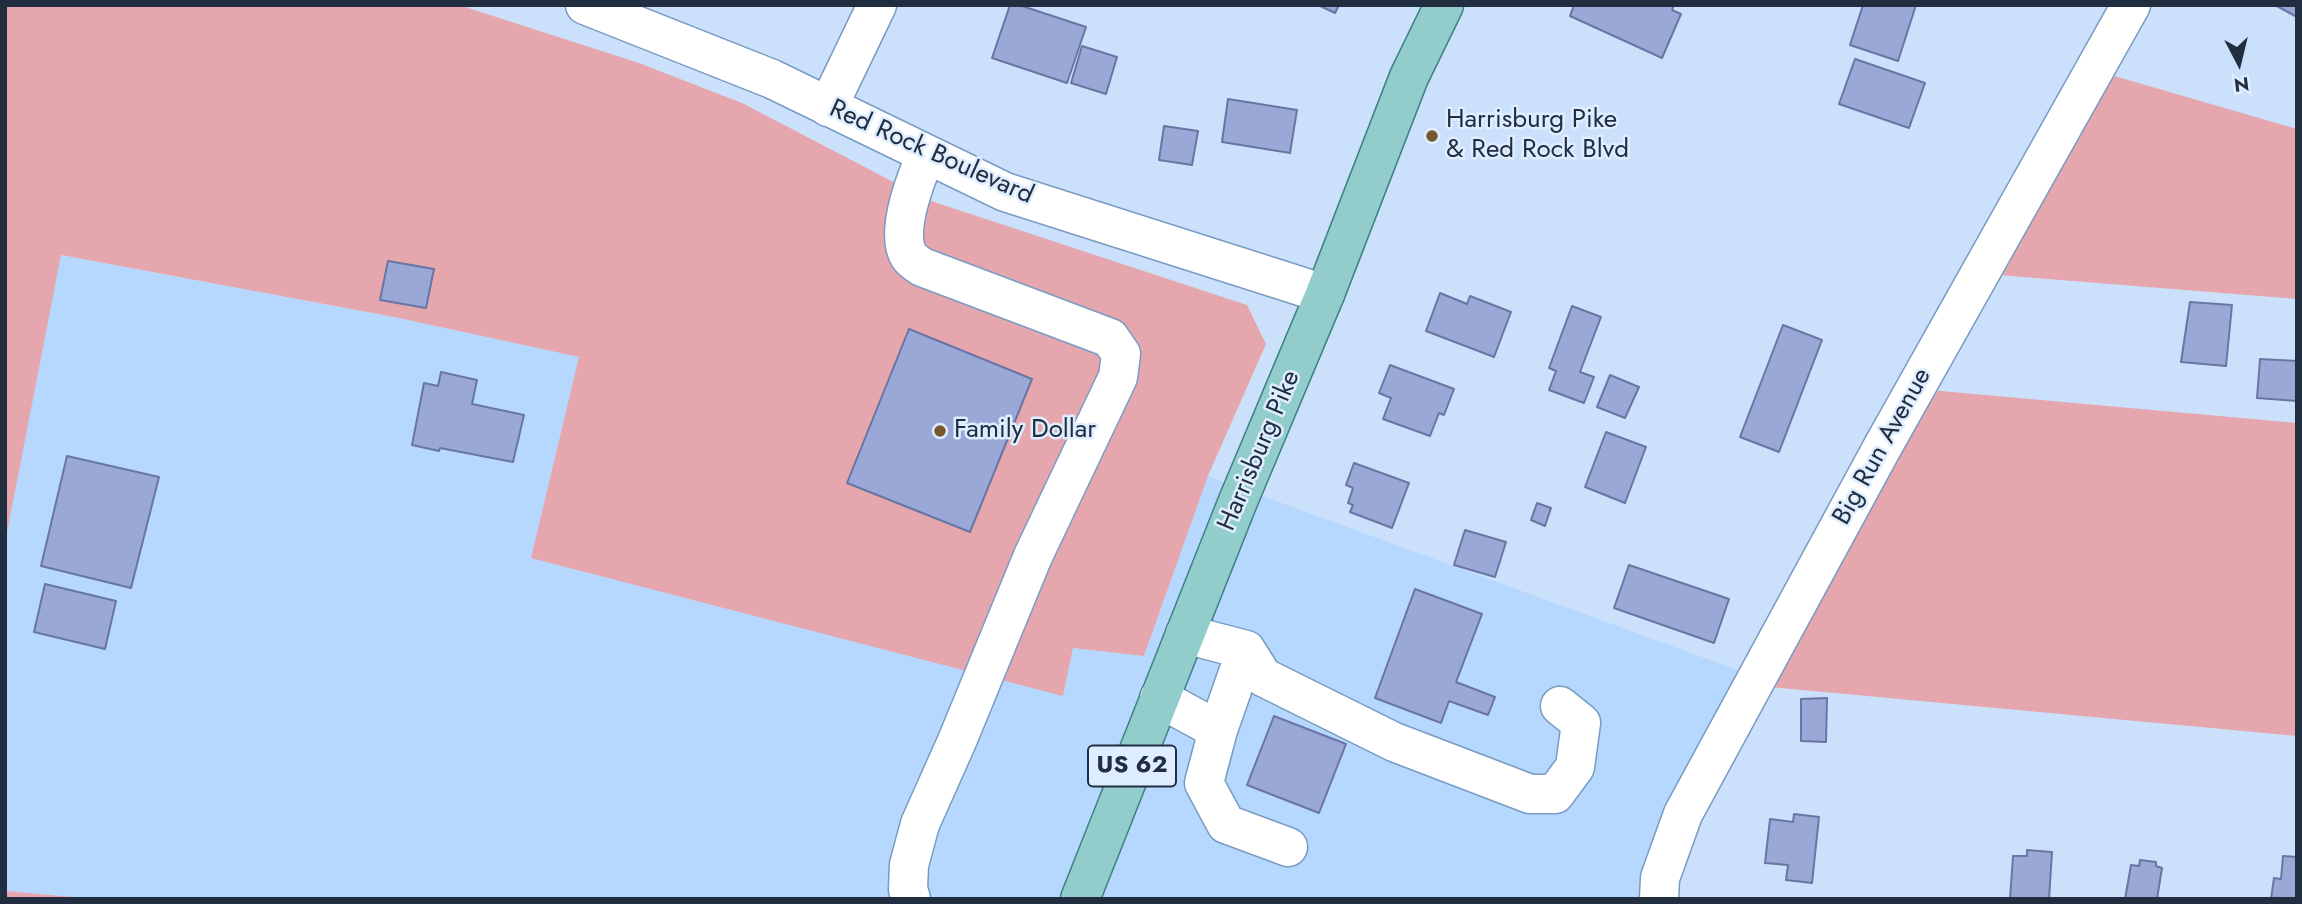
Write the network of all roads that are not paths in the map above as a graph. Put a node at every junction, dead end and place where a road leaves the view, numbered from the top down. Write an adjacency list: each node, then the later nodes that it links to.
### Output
1 (585, 5): 5 (street, Red Rock Boulevard)
2 (877, 5): 5 (street)
3 (1444, 5): 7 (main road, Harrisburg Pike / US 62)
4 (2131, 5): 16 (street, Big Run Avenue)
5 (828, 107): 6 (street, Red Rock Boulevard)
6 (926, 155): 7 (street, Red Rock Boulevard); 14 (street)
7 (1325, 294): 8 (main road, Harrisburg Pike / US 62)
8 (1185, 634): 9 (street); 10 (main road, Harrisburg Pike / US 62)
9 (1246, 650): 11 (street); 12 (street)
10 (1159, 698): 12 (street); 15 (main road, Harrisburg Pike / US 62)
11 (1560, 706)
12 (1217, 730): 13 (street)
13 (1288, 847)
14 (911, 899)
15 (1080, 899)
16 (1659, 899)

